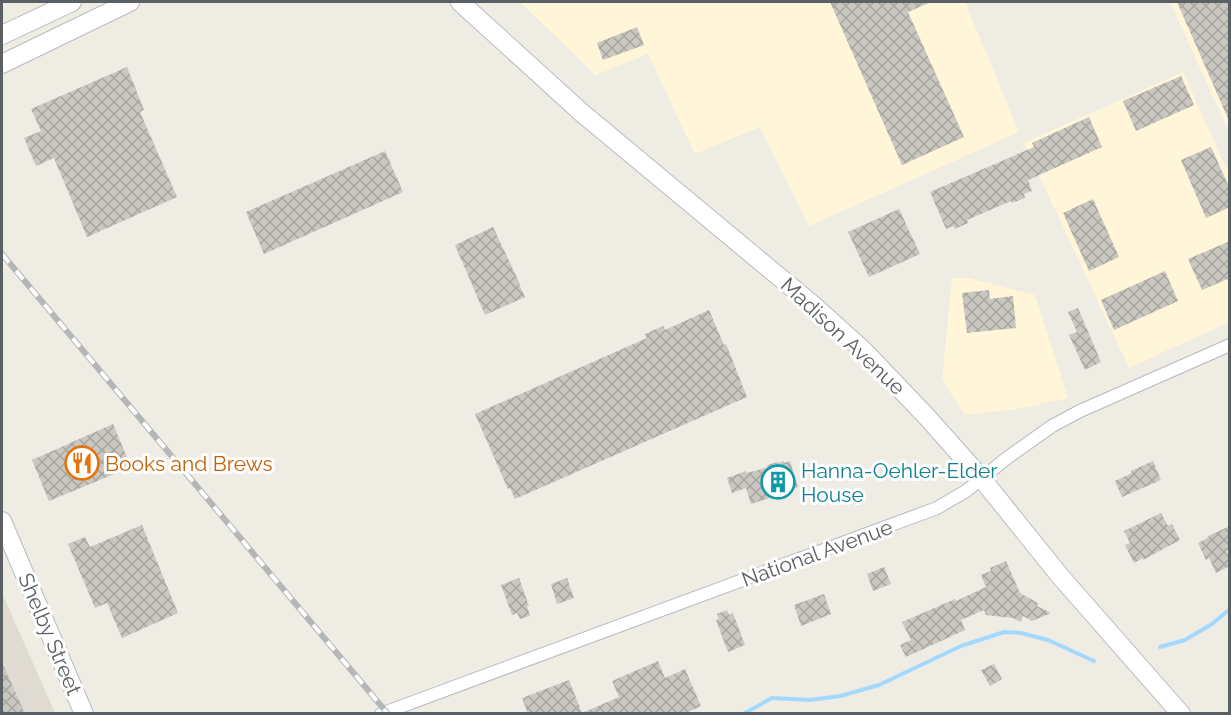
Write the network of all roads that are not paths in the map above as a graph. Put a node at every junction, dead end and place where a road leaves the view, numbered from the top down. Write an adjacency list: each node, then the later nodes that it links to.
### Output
1 (72, 2): 4 (main road)
2 (130, 2): 5 (main road)
3 (460, 2): 7 (main road, Madison Avenue)
4 (2, 35)
5 (2, 64)
6 (1230, 345): 7 (street, National Avenue)
7 (982, 479): 9 (main road, Madison Avenue); 11 (street, National Avenue)
8 (2, 522): 10 (main road, Shelby Street)
9 (1178, 713)
10 (84, 714)
11 (381, 714)

